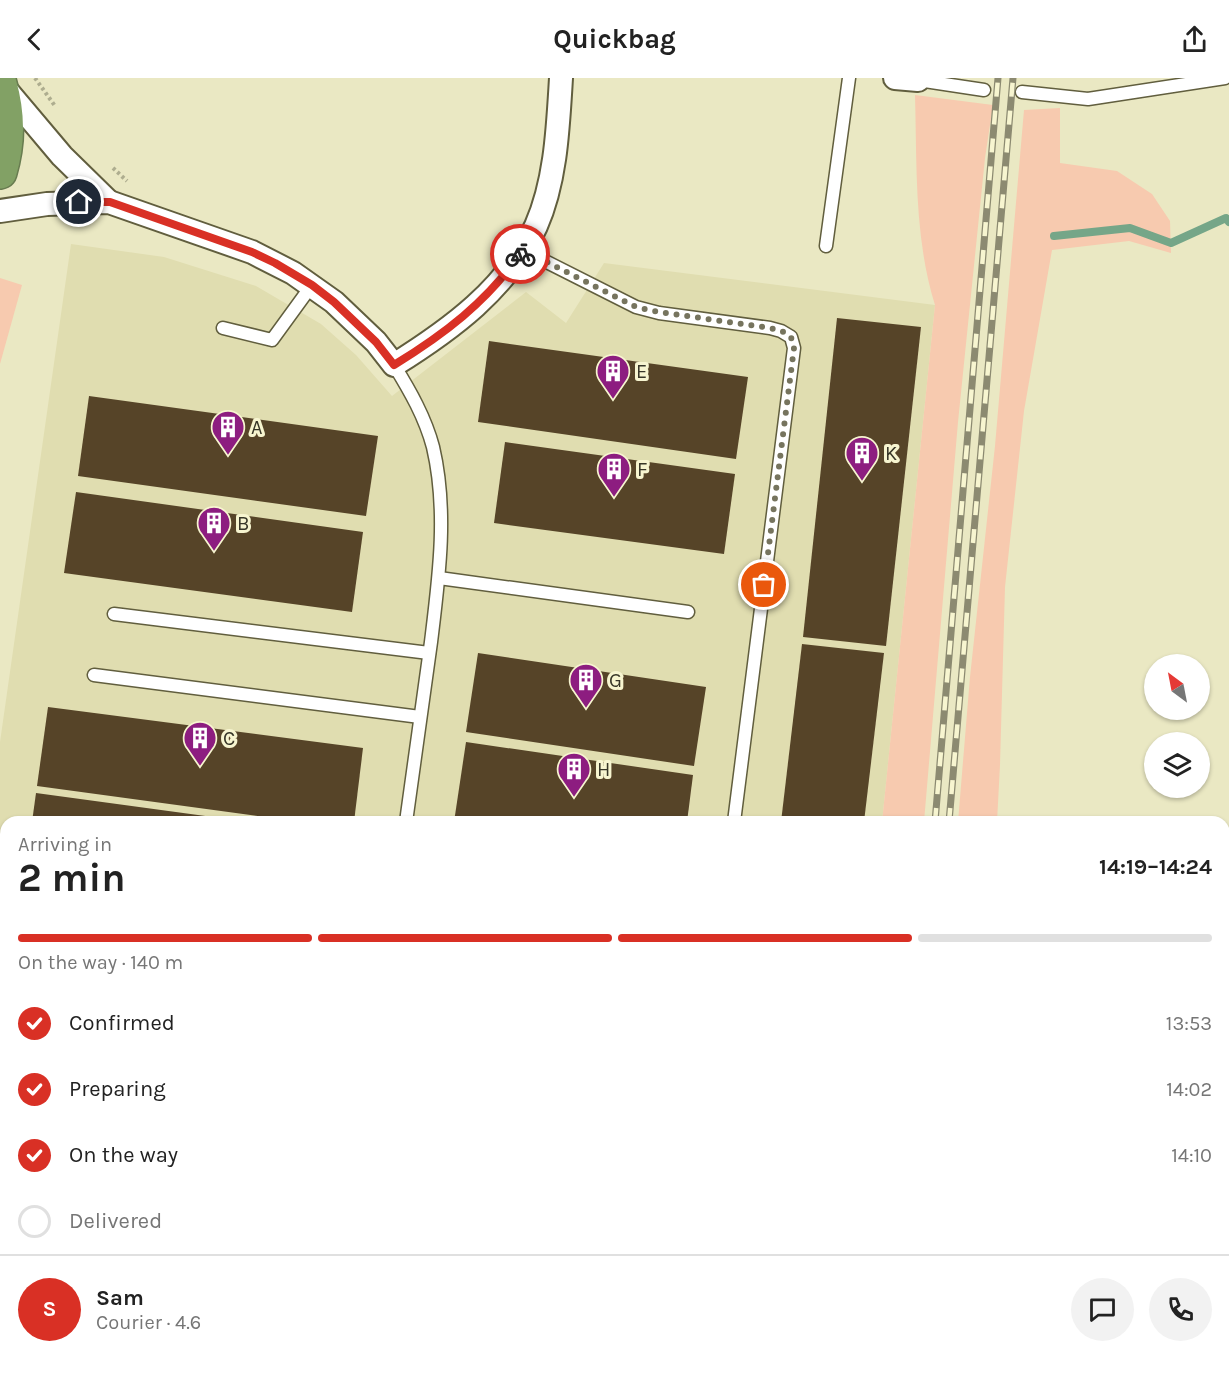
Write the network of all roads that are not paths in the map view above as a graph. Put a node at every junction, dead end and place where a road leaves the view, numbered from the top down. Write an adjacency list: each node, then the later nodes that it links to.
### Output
1 (561, 78): 12 (street)
2 (849, 78): 11 (lane)
3 (1225, 78): 7 (lane)
4 (911, 79): 6 (lane)
5 (0, 84): 8 (highway); 9 (street)
6 (984, 90)
7 (1022, 92)
8 (0, 172)
9 (110, 202): 10 (street); 13 (street)
10 (0, 211)
11 (826, 246)
12 (523, 250): 15 (street); 23 (lane)
13 (312, 285): 14 (lane); 15 (street)
14 (224, 328)
15 (394, 365): 16 (lane)
16 (439, 578): 17 (lane); 19 (lane)
17 (688, 612)
18 (114, 614): 19 (lane)
19 (429, 653): 21 (lane)
20 (94, 675): 21 (lane)
21 (420, 717): 22 (lane)
22 (407, 816)
23 (735, 816)

